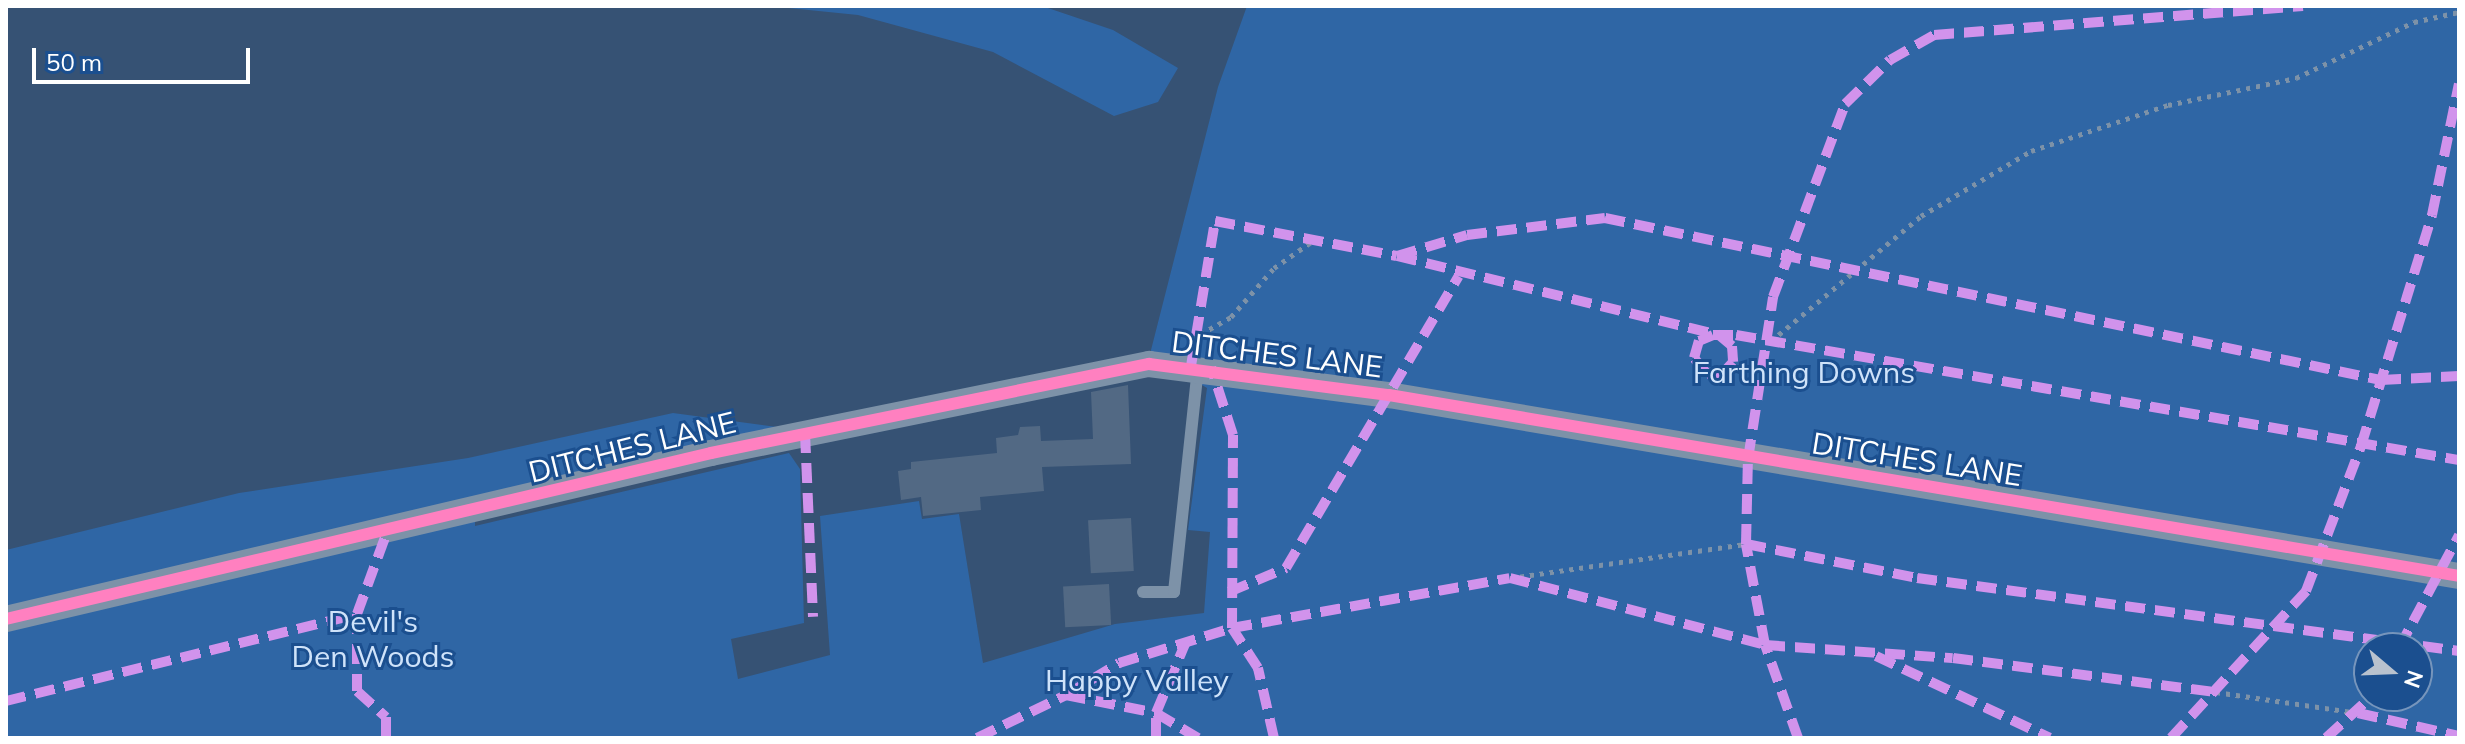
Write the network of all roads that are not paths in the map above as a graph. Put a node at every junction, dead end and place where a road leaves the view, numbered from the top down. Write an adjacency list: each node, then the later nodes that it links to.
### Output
1 (1199, 366): 2 (street, DITCHES LANE); 3 (lane); 4 (street, DITCHES LANE)
2 (2459, 576)
3 (1143, 592)
4 (6, 619)

